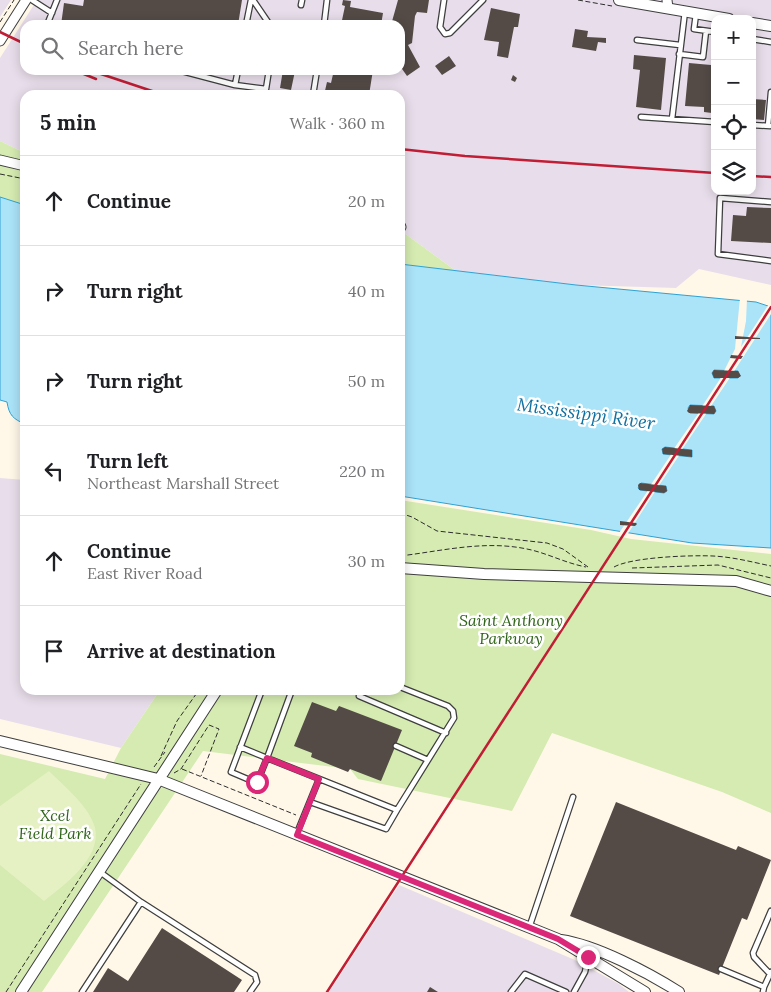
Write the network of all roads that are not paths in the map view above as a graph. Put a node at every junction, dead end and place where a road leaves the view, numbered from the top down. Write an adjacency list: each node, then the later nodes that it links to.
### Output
1 (26, 0): 26 (street)
2 (32, 0): 11 (lane)
3 (58, 0): 11 (lane)
4 (252, 0): 15 (lane); 16 (lane)
5 (327, 0): 17 (lane)
6 (444, 0): 7 (lane)
7 (483, 0)
8 (619, 0): 9 (street)
9 (668, 4): 10 (street)
10 (685, 11): 12 (street); 19 (lane)
11 (52, 13): 14 (lane)
12 (697, 13): 13 (street); 21 (lane)
13 (711, 16)
14 (49, 20)
15 (247, 20)
16 (266, 20)
17 (325, 20)
18 (756, 24): 20 (street)
19 (683, 26): 21 (lane); 28 (lane)
20 (771, 26)
21 (694, 28): 22 (lane)
22 (706, 31): 23 (lane); 29 (lane)
23 (711, 32)
24 (637, 40): 28 (lane)
25 (756, 40): 27 (lane)
26 (0, 41)
27 (771, 42)
28 (680, 45): 29 (lane)
29 (679, 54): 38 (lane)
30 (197, 75): 34 (lane)
31 (237, 75): 34 (lane)
32 (268, 75): 34 (lane)
33 (316, 75): 35 (lane)
34 (235, 85)
35 (314, 90)
36 (771, 92): 41 (lane)
37 (642, 117): 38 (lane)
38 (672, 119): 39 (lane)
39 (711, 122)
40 (756, 125): 41 (lane)
41 (770, 126)
42 (0, 160): 43 (street)
43 (20, 165)
44 (771, 202): 45 (lane)
45 (771, 260)
46 (405, 568): 47 (street)
47 (771, 591)
48 (405, 689): 53 (lane)
49 (214, 695): 59 (street)
50 (260, 695): 56 (lane)
51 (290, 695): 57 (lane)
52 (359, 695): 53 (lane)
53 (446, 733): 58 (lane)
54 (0, 741): 59 (street)
55 (396, 746): 58 (lane)
56 (240, 747): 57 (lane); 57 (lane)
57 (267, 758): 60 (lane)
58 (428, 760): 63 (lane)
59 (158, 779): 64 (street); 65 (street)
60 (319, 779): 62 (lane); 63 (lane)
61 (573, 797): 68 (lane)
62 (310, 802): 63 (lane); 64 (lane)
63 (397, 810)
64 (297, 835): 68 (street)
65 (99, 872): 66 (lane); 73 (street)
66 (141, 902): 74 (lane); 75 (lane)
67 (771, 911): 71 (lane)
68 (530, 928): 69 (street)
69 (589, 953): 78 (lane); 79 (street); 80 (street)
70 (721, 969): 72 (lane)
71 (770, 973): 72 (lane)
72 (763, 989)
73 (22, 992)
74 (82, 992)
75 (250, 992)
76 (511, 992): 77 (lane)
77 (566, 992)
78 (574, 992)
79 (645, 992)
80 (679, 992)

